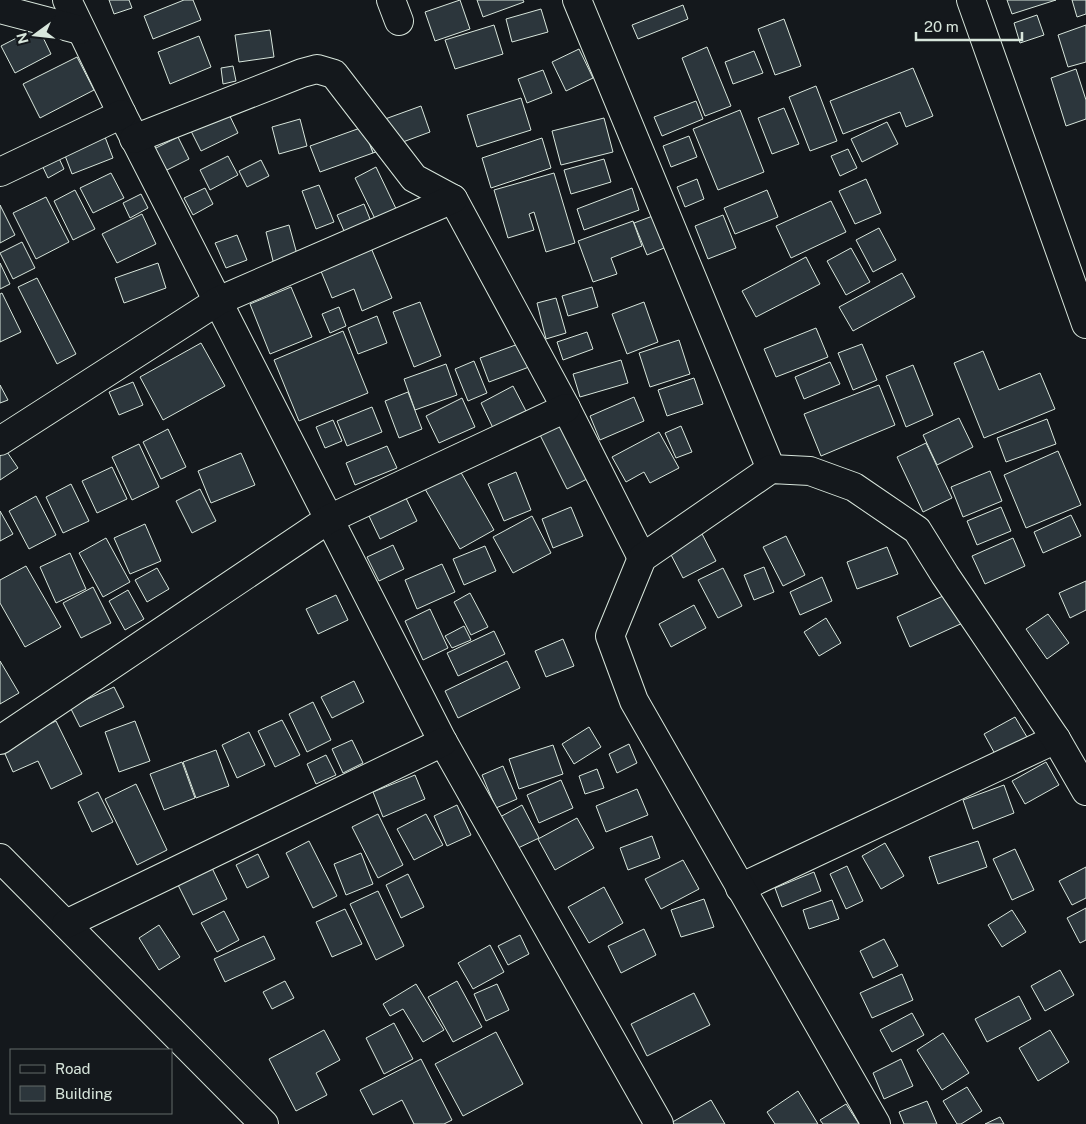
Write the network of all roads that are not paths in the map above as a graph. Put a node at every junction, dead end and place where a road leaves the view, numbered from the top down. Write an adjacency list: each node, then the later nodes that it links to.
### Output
1 (66, 0): 5 (street)
2 (577, 0): 14 (street)
3 (971, 0): 11 (street)
4 (0, 9): 5 (street)
5 (80, 30): 6 (street)
6 (122, 114): 7 (street); 8 (street)
7 (134, 139): 9 (street); 10 (street)
8 (0, 172)
9 (454, 200): 10 (street); 12 (street)
10 (218, 301): 13 (street); 15 (street)
11 (1086, 324)
12 (566, 408): 15 (street); 16 (street)
13 (0, 440)
14 (771, 469): 16 (street); 17 (street)
15 (328, 520): 18 (street); 19 (street)
16 (642, 558): 22 (street)
17 (1056, 739): 20 (street); 22 (street)
18 (0, 740)
19 (443, 742): 23 (street); 25 (street)
20 (1086, 791)
21 (0, 858): 23 (street)
22 (740, 888): 26 (street)
23 (66, 924): 24 (street)
24 (264, 1124)
25 (659, 1124)
26 (876, 1124)

